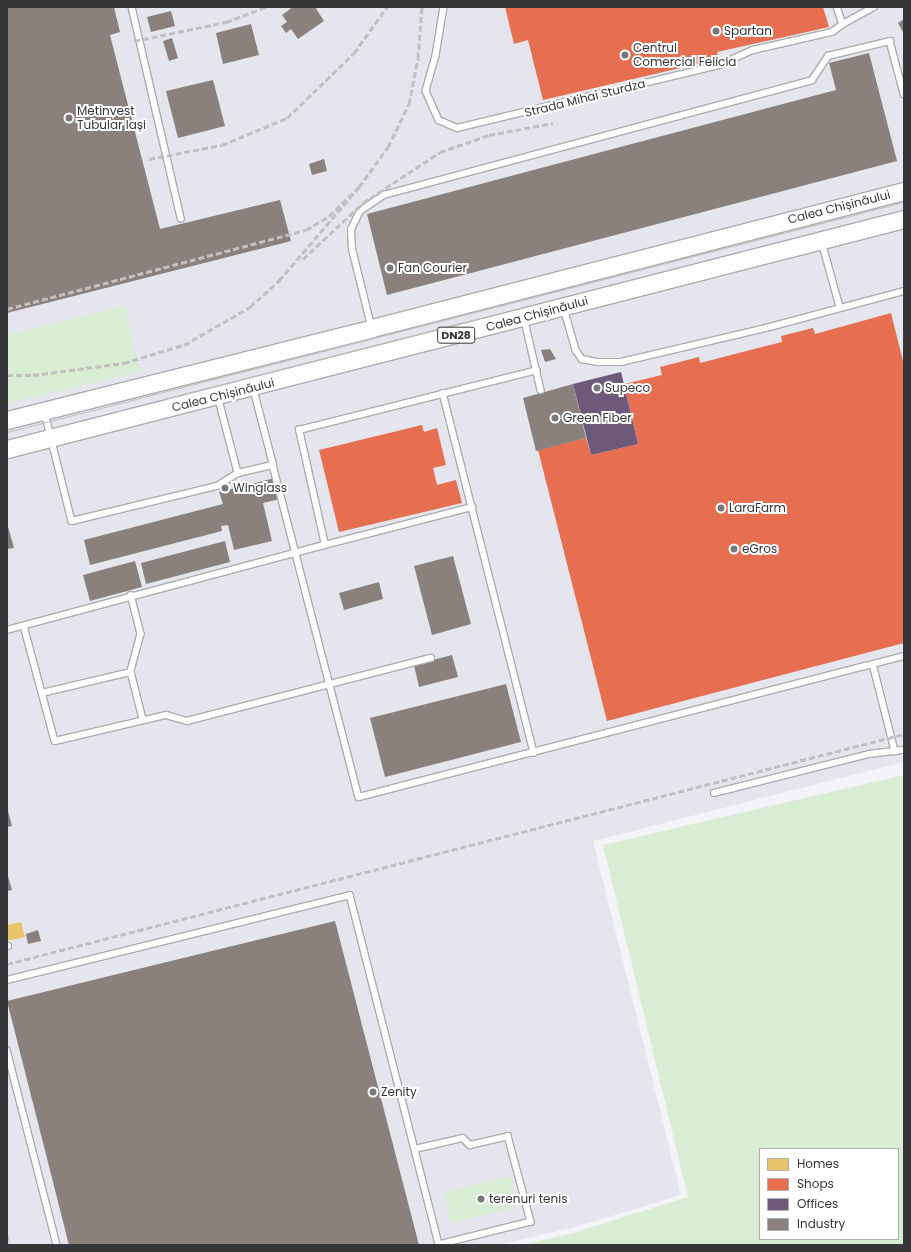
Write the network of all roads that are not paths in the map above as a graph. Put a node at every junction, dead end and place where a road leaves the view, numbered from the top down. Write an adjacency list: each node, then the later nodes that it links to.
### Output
1 (132, 7): 8 (lane)
2 (444, 7): 5 (lane, Strada Mihai Sturdza)
3 (837, 7): 5 (lane)
4 (874, 7): 5 (lane, Strada Mihai Sturdza)
5 (843, 24)
6 (904, 94): 15 (lane)
7 (904, 191): 15 (main road, Calea Chișinăului / DN28)
8 (181, 218)
9 (904, 219): 10 (main road, Calea Chișinăului / DN28)
10 (822, 239): 12 (main road, Calea Chișinăului / DN28); 13 (lane)
11 (904, 291): 13 (lane)
12 (564, 307): 13 (lane); 14 (main road, Calea Chișinăului / DN28)
13 (840, 307)
14 (524, 317): 16 (lane); 17 (main road, Calea Chișinăului / DN28)
15 (372, 328): 21 (main road, Calea Chișinăului / DN28)
16 (537, 370): 18 (lane); 19 (lane)
17 (253, 388): 20 (main road, Calea Chișinăului / DN28); 25 (lane)
18 (541, 390)
19 (443, 393): 27 (lane); 28 (lane)
20 (218, 396): 23 (main road, Calea Chișinăului / DN28); 26 (lane)
21 (44, 410): 22 (main road, Calea Chișinăului / DN28); 23 (lane)
22 (7, 420)
23 (51, 438): 24 (main road, Calea Chișinăului / DN28); 26 (lane)
24 (7, 449)
25 (273, 465): 26 (lane); 29 (lane)
26 (238, 473)
27 (472, 507): 28 (lane); 42 (lane)
28 (325, 545): 29 (lane)
29 (295, 553): 30 (lane); 37 (lane)
30 (131, 595): 31 (lane); 36 (lane)
31 (24, 626): 32 (lane); 38 (lane)
32 (7, 630)
33 (904, 656): 35 (lane)
34 (431, 658): 37 (lane)
35 (873, 664): 41 (lane); 42 (lane)
36 (131, 672): 38 (lane); 39 (lane)
37 (332, 684): 39 (lane); 42 (lane)
38 (42, 692): 39 (lane)
39 (144, 719)
40 (904, 750): 41 (lane)
41 (895, 751): 43 (lane)
42 (534, 753)
43 (714, 793)
44 (7, 980): 46 (lane)
45 (7, 1050): 47 (lane)
46 (415, 1149): 48 (lane); 48 (lane)
47 (57, 1245)
48 (439, 1245)

